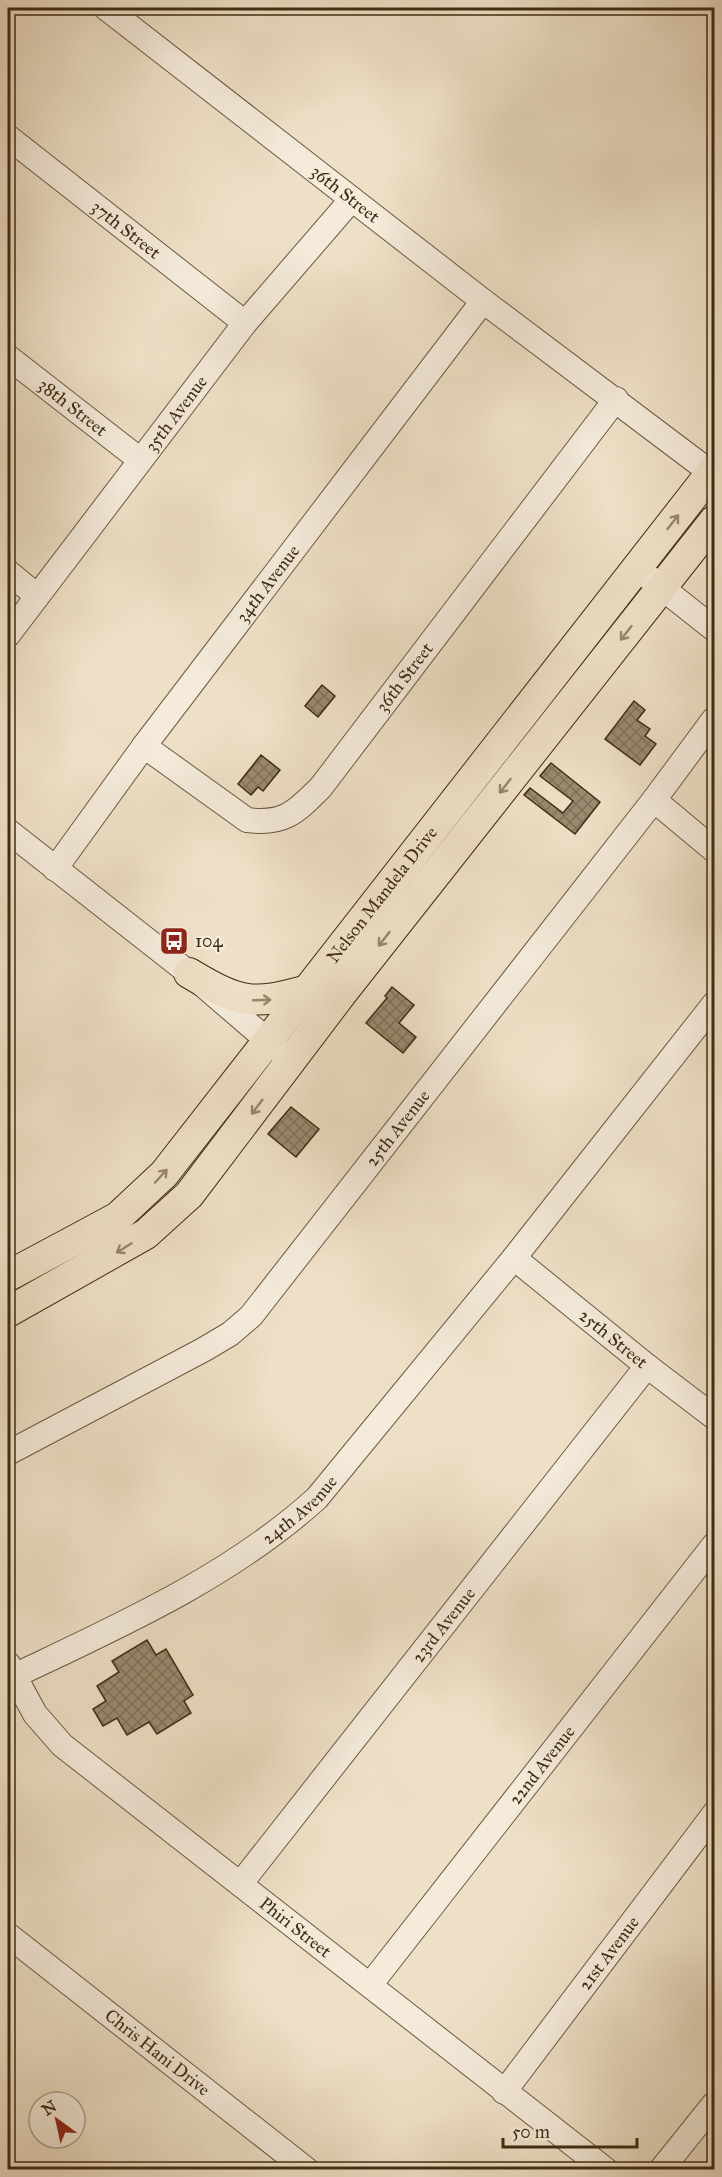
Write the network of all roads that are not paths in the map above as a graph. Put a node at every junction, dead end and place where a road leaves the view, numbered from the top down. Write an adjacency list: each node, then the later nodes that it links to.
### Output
1 (106, 8): 3 (street, 36th Street)
2 (8, 137): 5 (street, 37th Street)
3 (352, 199): 4 (street, 36th Street); 5 (street, 35th Avenue)
4 (483, 301): 7 (street, 36th Street); 18 (street, 34th Avenue)
5 (245, 323): 8 (street, 35th Avenue)
6 (8, 357): 8 (street, 38th Street)
7 (615, 399): 9 (street, 36th Street); 18 (street, 36th Street)
8 (139, 459): 14 (street, 35th Avenue)
9 (713, 472): 11 (main road, Nelson Mandela Drive, one-way to 9)
10 (714, 521): 13 (main road, Nelson Mandela Drive)
11 (637, 568): 13 (street); 24 (main road, Nelson Mandela Drive)
12 (8, 572): 14 (street)
13 (662, 588): 15 (street); 27 (main road, Nelson Mandela Drive, one-way to 27)
14 (37, 596): 16 (street, 35th Avenue)
15 (714, 629)
16 (8, 635)
17 (714, 719): 19 (street, 25th Avenue)
18 (144, 746): 22 (street, 34th Avenue)
19 (654, 800): 21 (street); 33 (street, 25th Avenue)
20 (8, 831): 22 (street)
21 (714, 850)
22 (55, 869): 23 (street)
23 (189, 973): 24 (main road, one-way to 24); 26 (street)
24 (308, 990): 26 (main road, Nelson Mandela Drive)
25 (714, 1004): 28 (street, 24th Avenue)
26 (267, 1040): 27 (street); 29 (main road, Nelson Mandela Drive, one-way to 26)
27 (292, 1061): 30 (main road, Nelson Mandela Drive, one-way to 30)
28 (514, 1258): 31 (street, 25th Street); 35 (street, 24th Avenue)
29 (8, 1276)
30 (8, 1312)
31 (647, 1366): 32 (street, 25th Street); 37 (street, 23rd Avenue)
32 (714, 1417)
33 (8, 1453)
34 (714, 1545): 39 (street, 22nd Avenue)
35 (11, 1670): 37 (street, Phiri Street)
36 (714, 1814): 40 (street, 21st Avenue)
37 (241, 1883): 39 (street, Phiri Street)
38 (8, 1935): 42 (street, Chris Hani Drive)
39 (370, 1985): 40 (street, Phiri Street)
40 (504, 2092): 43 (street, Phiri Street)
41 (714, 2104): 44 (street)
42 (307, 2169)
43 (606, 2169)
44 (661, 2169)

